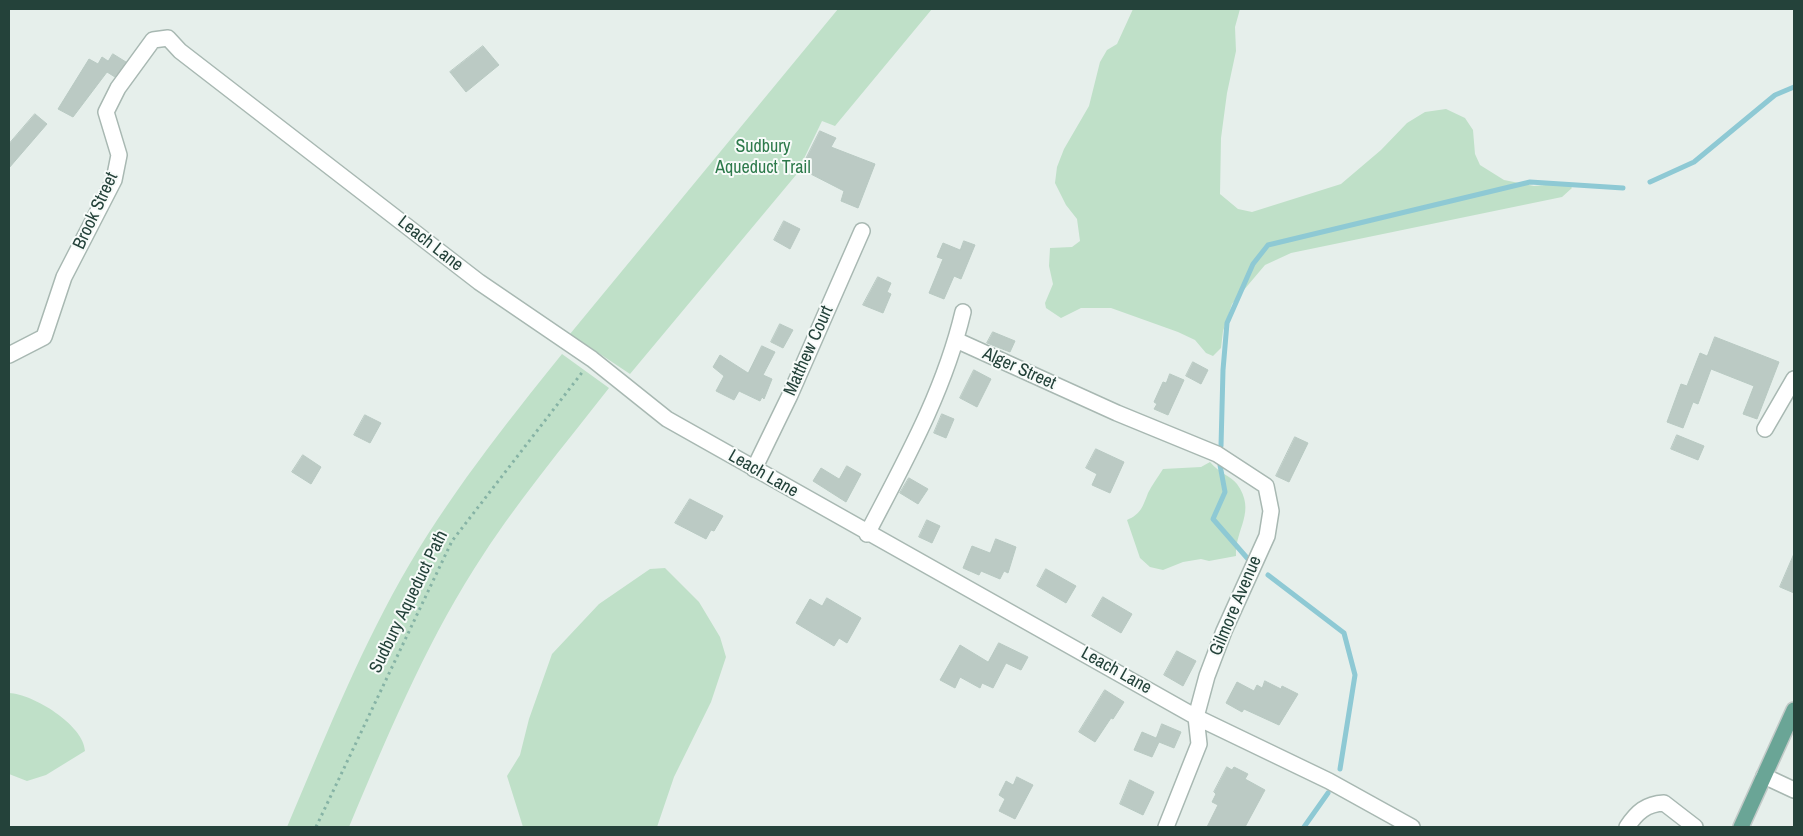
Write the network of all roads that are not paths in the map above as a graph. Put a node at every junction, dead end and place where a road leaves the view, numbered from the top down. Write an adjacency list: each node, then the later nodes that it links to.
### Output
1 (168, 38): 5 (street, Brook Street); 8 (street, Leach Lane)
2 (862, 231): 8 (street, Matthew Court)
3 (962, 312): 4 (street)
4 (956, 340): 9 (street, Alger Street); 10 (street)
5 (9, 355)
6 (1794, 379): 7 (street)
7 (1765, 429)
8 (754, 469): 10 (street, Leach Lane)
9 (1269, 495): 12 (street, Gilmore Avenue)
10 (867, 534): 12 (street, Leach Lane)
11 (1794, 710): 13 (main road)
12 (1196, 716): 15 (street); 16 (street, Leach Lane)
13 (1764, 776): 14 (street); 19 (main road)
14 (1794, 790)
15 (1166, 827)
16 (1412, 827)
17 (1627, 827): 18 (street)
18 (1695, 827)
19 (1741, 827)

